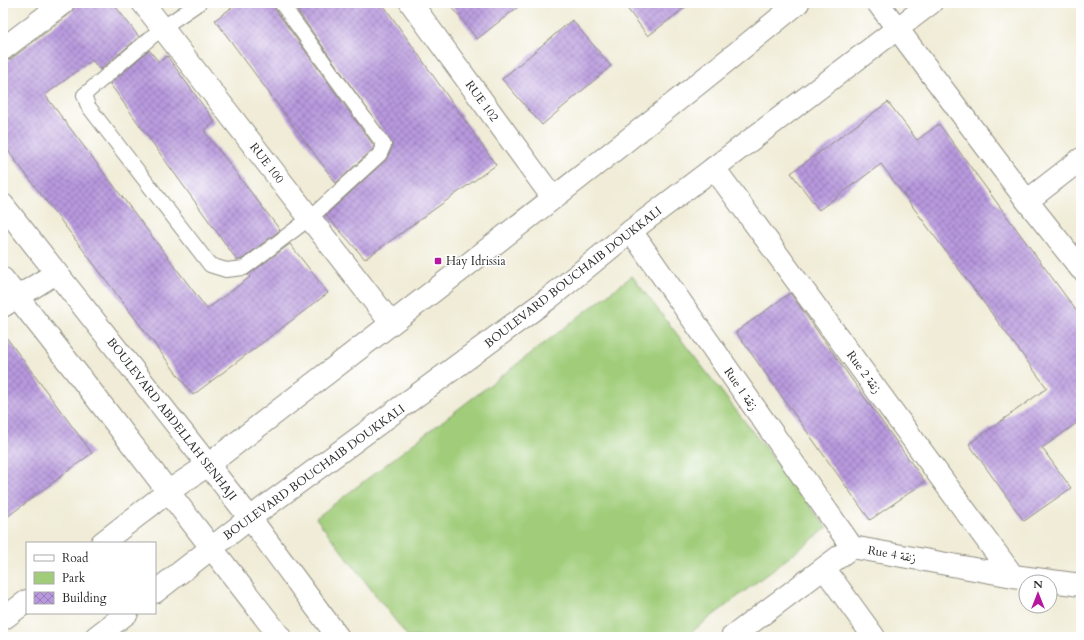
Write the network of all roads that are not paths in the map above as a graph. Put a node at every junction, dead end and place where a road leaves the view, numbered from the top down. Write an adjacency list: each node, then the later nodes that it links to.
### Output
1 (63, 3): 11 (street)
2 (143, 3): 9 (street, RUE 100)
3 (199, 3): 9 (lane)
4 (281, 3): 17 (lane)
5 (411, 3): 14 (street, RUE 102)
6 (798, 3): 14 (street)
7 (878, 3): 10 (street)
8 (931, 3): 10 (street, BOULEVARD BOUCHAIB DOUKKALI)
9 (162, 28): 17 (street, RUE 100); 17 (lane)
10 (898, 29): 13 (street, BOULEVARD BOUCHAIB DOUKKALI); 15 (street)
11 (3, 49)
12 (1081, 159): 15 (street)
13 (714, 168): 18 (street, BOULEVARD BOUCHAIB DOUKKALI); 31 (street, Rue 2 زنقة)
14 (553, 198): 23 (street)
15 (1027, 201): 19 (street)
16 (3, 205): 20 (street, BOULEVARD ABDELLAH SENHAJI)
17 (310, 218): 23 (street, RUE 100)
18 (631, 230): 26 (street, BOULEVARD BOUCHAIB DOUKKALI); 29 (street, Rue 1 زنقة)
19 (1081, 270)
20 (56, 272): 22 (street); 24 (street, BOULEVARD ABDELLAH SENHAJI)
21 (3, 279): 22 (street)
22 (10, 301): 25 (street)
23 (391, 323): 24 (street)
24 (208, 465): 25 (street); 26 (street, BOULEVARD ABDELLAH SENHAJI)
25 (169, 491): 27 (street); 28 (street)
26 (250, 518): 28 (street, BOULEVARD BOUCHAIB DOUKKALI); 39 (street, BOULEVARD ABDELLAH SENHAJI)
27 (103, 542)
28 (212, 547): 33 (street, BOULEVARD BOUCHAIB DOUKKALI); 38 (street)
29 (852, 547): 30 (street, Rue 4 زنقة); 31 (street, Rue 4 زنقة)
30 (824, 568): 40 (street, Rue 4 زنقة); 41 (street)
31 (1013, 576): 32 (street, Rue 4 زنقة)
32 (1081, 585)
33 (156, 591)
34 (26, 602): 36 (street)
35 (126, 614): 37 (street)
36 (3, 620)
37 (96, 637)
38 (280, 637)
39 (338, 637)
40 (732, 637)
41 (874, 637)

